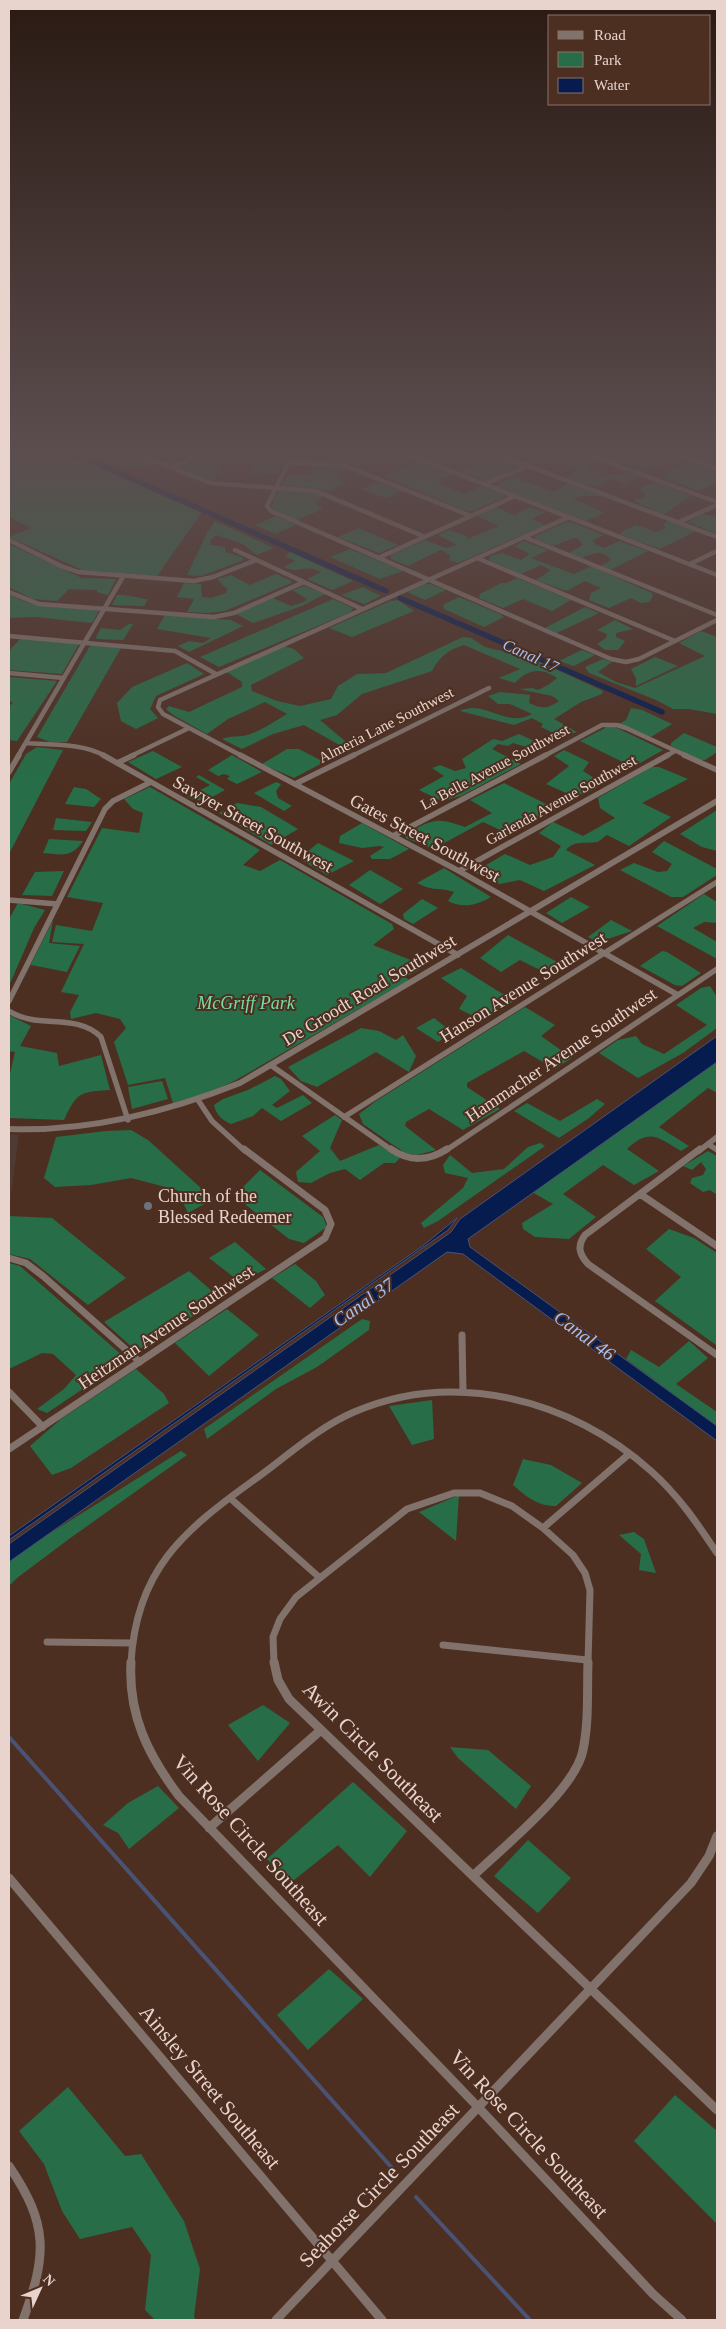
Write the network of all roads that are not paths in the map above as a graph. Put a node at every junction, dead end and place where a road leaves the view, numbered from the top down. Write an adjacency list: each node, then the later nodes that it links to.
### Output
1 (50, 561): 11 (street)
2 (254, 561): 11 (street)
3 (257, 561): 14 (street)
4 (384, 561): 13 (street)
5 (471, 561): 13 (street)
6 (483, 561): 22 (street)
7 (583, 561): 18 (street)
8 (681, 561): 10 (street)
9 (697, 561): 10 (street)
10 (690, 564): 12 (street)
11 (124, 575): 16 (street)
12 (717, 575)
13 (429, 580): 17 (street); 22 (street)
14 (304, 582): 16 (street); 17 (street)
15 (9, 592): 16 (street)
16 (106, 607): 21 (street)
17 (362, 609): 24 (street)
18 (717, 615)
19 (717, 620): 22 (street)
20 (9, 636): 21 (street)
21 (86, 641): 24 (street); 25 (street)
22 (675, 641)
23 (9, 673): 25 (street)
24 (216, 674): 27 (street, Gates Street Southwest)
25 (64, 678): 28 (street)
26 (488, 688): 34 (street, Almeria Lane Southwest)
27 (189, 728): 30 (street); 34 (street, Gates Street Southwest)
28 (26, 742): 30 (street, Sawyer Street Southwest); 32 (street)
29 (675, 751): 31 (street); 36 (street, La Belle Avenue Southwest); 37 (street, Garlenda Avenue Southwest)
30 (117, 763): 33 (street, Sawyer Street Southwest)
31 (717, 770)
32 (9, 772)
33 (150, 782): 40 (street); 43 (street, Sawyer Street Southwest)
34 (295, 784): 36 (street, Gates Street Southwest)
35 (717, 801): 41 (street, De Groodt Road Southwest)
36 (393, 836): 37 (street, Gates Street Southwest)
37 (459, 872): 41 (street, Gates Street Southwest)
38 (717, 882): 42 (street, Hanson Avenue Southwest)
39 (9, 900): 40 (street)
40 (57, 904): 46 (street)
41 (531, 912): 42 (street, Gates Street Southwest); 43 (street, De Groodt Road Southwest)
42 (605, 953): 45 (street, Gates Street Southwest); 50 (street, Hanson Avenue Southwest)
43 (458, 955): 48 (street, De Groodt Road Southwest)
44 (717, 969): 45 (street, Hammacher Avenue Southwest)
45 (678, 995): 50 (street, Hammacher Avenue Southwest)
46 (9, 1000)
47 (9, 1011): 51 (street)
48 (272, 1066): 49 (street, De Groodt Road Southwest); 50 (street)
49 (198, 1100): 51 (street, De Groodt Road Southwest); 61 (street, Heitzman Avenue Southwest)
50 (344, 1116)
51 (128, 1120): 52 (street, De Groodt Road Southwest)
52 (9, 1129)
53 (717, 1137): 54 (street)
54 (708, 1144): 55 (street); 56 (street)
55 (717, 1150)
56 (640, 1194): 57 (street); 60 (street)
57 (717, 1246)
58 (9, 1258): 61 (street)
59 (462, 1335): 62 (street)
60 (717, 1355)
61 (140, 1362): 64 (street, Heitzman Avenue Southwest)
62 (463, 1391): 66 (street, Vin Rose Circle Southeast); 67 (street, Vin Rose Circle Southeast)
63 (9, 1392): 64 (street)
64 (43, 1426): 65 (street, Heitzman Avenue Southwest)
65 (9, 1449)
66 (629, 1454): 68 (street); 69 (street, Vin Rose Circle Southeast)
67 (230, 1498): 70 (street); 72 (street, Vin Rose Circle Southeast)
68 (543, 1528): 70 (street, Awin Circle Southeast); 74 (street, Awin Circle Southeast)
69 (717, 1553)
70 (320, 1578): 75 (street, Awin Circle Southeast)
71 (47, 1642): 72 (street)
72 (131, 1643): 76 (street, Vin Rose Circle Southeast)
73 (443, 1645): 74 (street)
74 (587, 1660): 78 (street, Awin Circle Southeast)
75 (321, 1730): 76 (street); 78 (street, Awin Circle Southeast)
76 (209, 1828): 81 (street, Vin Rose Circle Southeast)
77 (717, 1836): 80 (street)
78 (473, 1876): 80 (street, Awin Circle Southeast)
79 (9, 1878): 84 (street, Ainsley Street Southeast)
80 (591, 1988): 81 (street, Seahorse Circle Southeast); 82 (street, Awin Circle Southeast)
81 (478, 2108): 84 (street, Seahorse Circle Southeast); 88 (street, Vin Rose Circle Southeast)
82 (717, 2110)
83 (9, 2166): 85 (street)
84 (332, 2261): 86 (street, Seahorse Circle Southeast); 87 (street, Ainsley Street Southeast)
85 (23, 2320)
86 (276, 2320)
87 (382, 2320)
88 (682, 2320)

